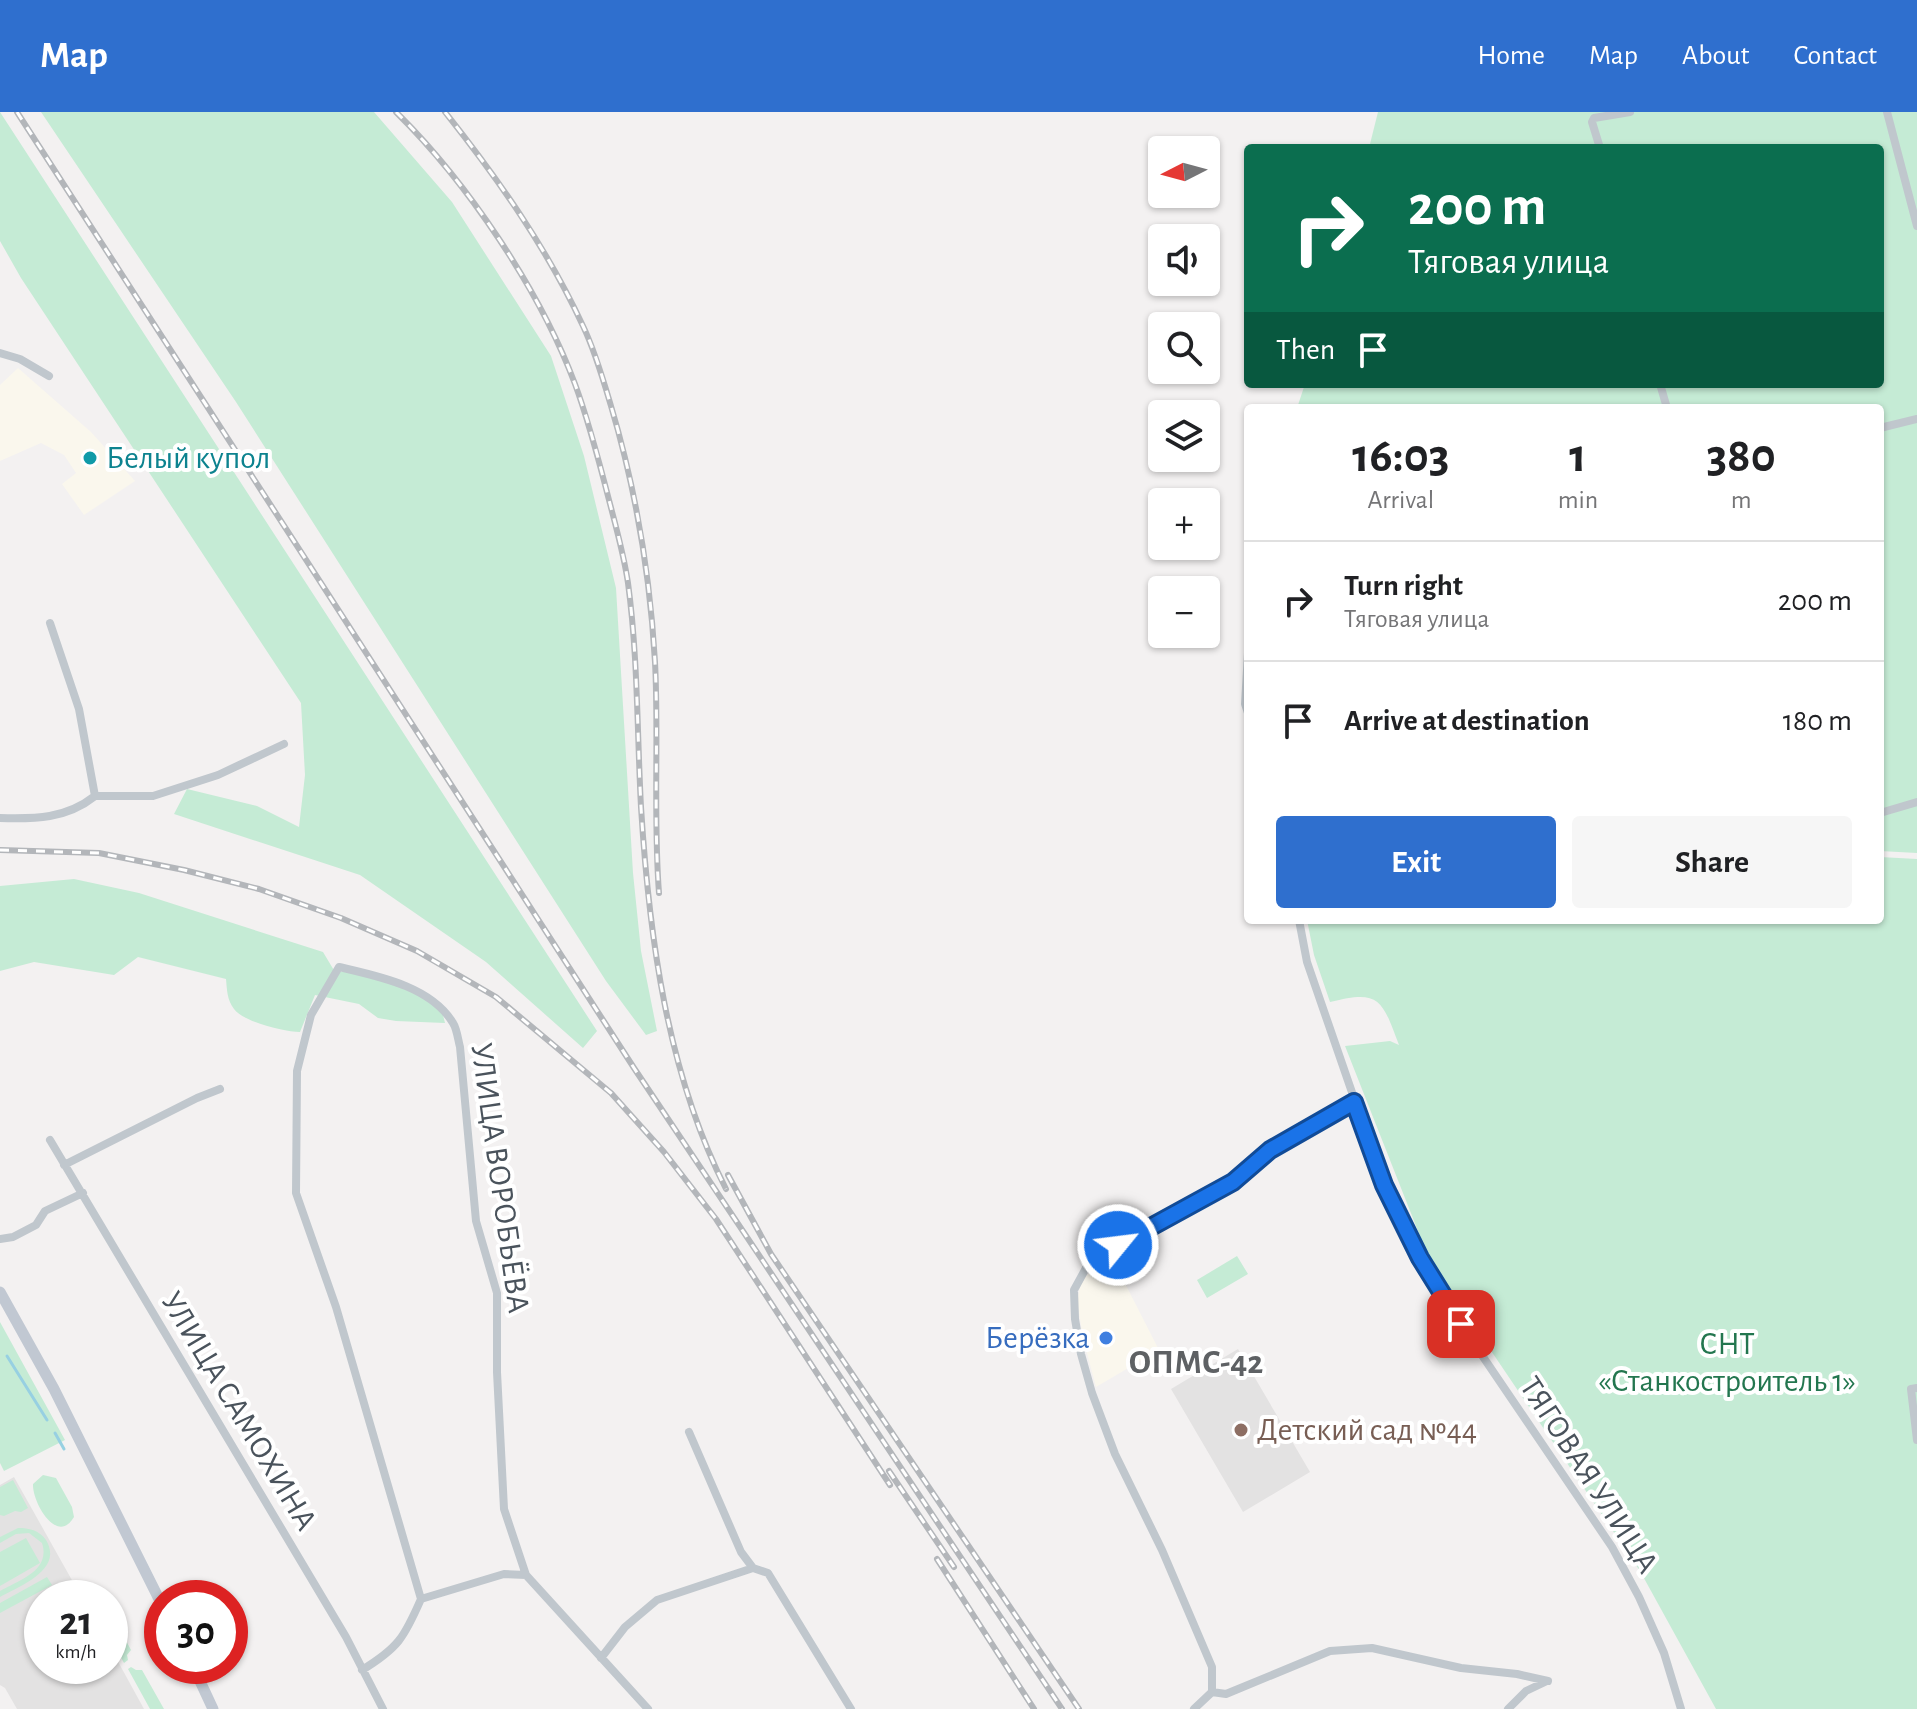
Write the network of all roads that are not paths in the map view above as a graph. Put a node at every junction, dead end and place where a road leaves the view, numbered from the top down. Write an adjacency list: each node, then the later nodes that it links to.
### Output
1 (1630, 112): 3 (street)
2 (1887, 112): 5 (street)
3 (1591, 117): 4 (street)
4 (1599, 144)
5 (1917, 226)
6 (0, 353): 7 (street)
7 (49, 376)
8 (1917, 419): 9 (street)
9 (1884, 427)
10 (50, 623): 12 (street)
11 (284, 744): 12 (street)
12 (95, 796): 15 (street)
13 (1917, 802): 14 (street)
14 (1884, 812)
15 (0, 818)
16 (1300, 924): 18 (street, ТЯГОВАЯ УЛИЦА)
17 (220, 1089): 20 (street)
18 (1354, 1102): 34 (street); 41 (street, ТЯГОВАЯ УЛИЦА)
19 (50, 1140): 20 (street, УЛИЦА САМОХИНА)
20 (64, 1165): 21 (street, УЛИЦА САМОХИНА)
21 (83, 1193): 22 (street); 32 (street, УЛИЦА САМОХИНА)
22 (0, 1239)
23 (0, 1292): 29 (street)
24 (1917, 1388): 26 (street)
25 (689, 1432): 27 (street)
26 (1917, 1440)
27 (753, 1568): 31 (street); 38 (street)
28 (526, 1575): 30 (street); 30 (street, УЛИЦА ВОРОБЬЁВА); 31 (street, УЛИЦА ВОРОБЬЁВА)
29 (150, 1580)
30 (421, 1599): 32 (street)
31 (601, 1658): 37 (street, УЛИЦА ВОРОБЬЁВА)
32 (362, 1670): 36 (street, УЛИЦА САМОХИНА)
33 (201, 1684): 35 (street)
34 (1212, 1692): 39 (street); 40 (street)
35 (213, 1709)
36 (383, 1709)
37 (648, 1709)
38 (851, 1709)
39 (1194, 1709)
40 (1508, 1709)
41 (1681, 1709)

